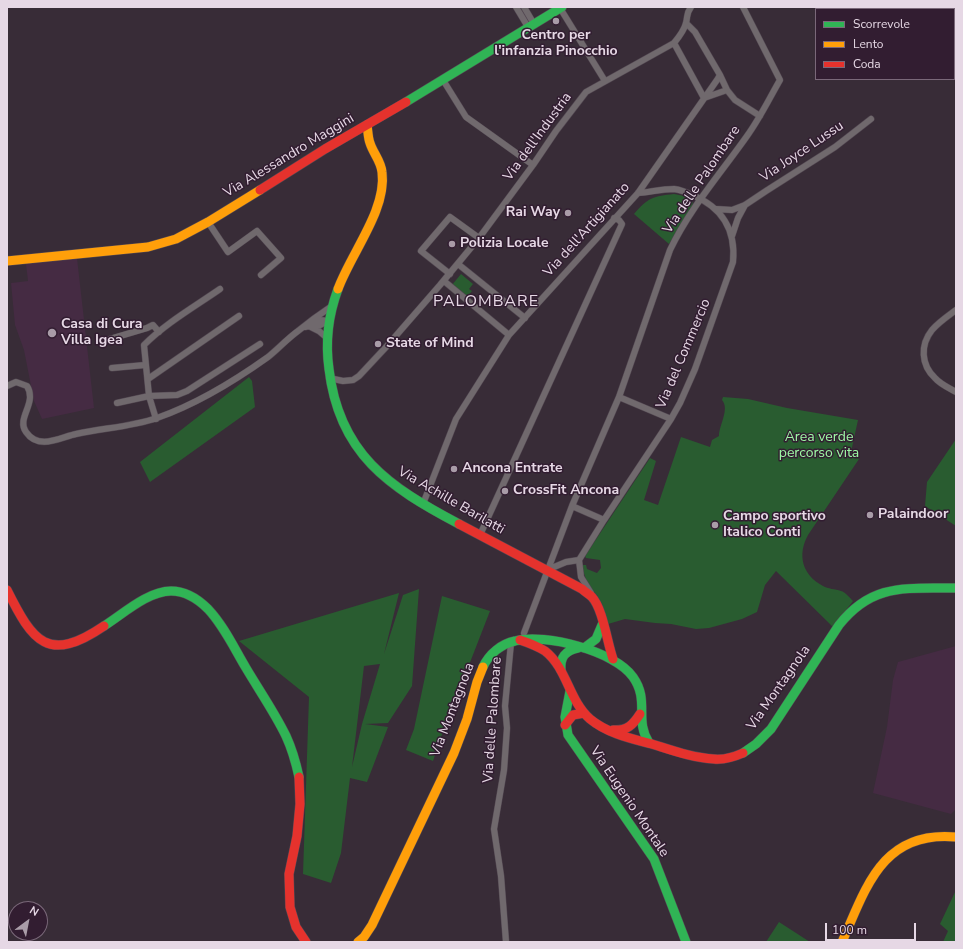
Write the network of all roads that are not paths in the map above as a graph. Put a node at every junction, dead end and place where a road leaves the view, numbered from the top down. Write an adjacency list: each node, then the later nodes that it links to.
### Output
1 (516, 7): 7 (street)
2 (524, 7): 7 (street)
3 (691, 7): 6 (street)
4 (743, 7): 14 (street, Via delle Palombare)
5 (561, 8): 7 (main road, Via Alessandro Maggini); 11 (street)
6 (686, 23): 8 (street); 9 (street)
7 (531, 26): 10 (main road, Via Alessandro Maggini)
8 (674, 43): 11 (street, Via dell'Industria); 13 (street)
9 (720, 75): 12 (street); 13 (street, Via dell'Artigianato)
10 (443, 80): 16 (main road, Via Alessandro Maggini); 19 (street)
11 (605, 81): 19 (street, Via dell'Industria)
12 (727, 90): 13 (street); 14 (street)
13 (704, 98): 20 (street, Via dell'Artigianato)
14 (760, 116): 21 (street, Via delle Palombare)
15 (871, 119): 22 (street, Via Joyce Lussu)
16 (367, 125): 17 (main road, Via Alessandro Maggini); 18 (main road, Via Achille Barilatti)
17 (357, 131): 18 (main road, Via Achille Barilatti); 28 (main road, Via Alessandro Maggini)
18 (371, 144): 37 (main road, Via Achille Barilatti)
19 (533, 165): 30 (street, Via dell'Industria)
20 (638, 193): 21 (street, Via del Commercio); 25 (street, Via dell'Artigianato)
21 (701, 198): 23 (street, Via del Commercio); 57 (street, Via delle Palombare)
22 (746, 205): 24 (street, Via Joyce Lussu); 26 (street, Via Joyce Lussu)
23 (716, 209): 24 (street, Via Joyce Lussu); 27 (street, Via del Commercio)
24 (732, 210): 27 (street)
25 (614, 218): 40 (street, Via dell'Artigianato); 64 (street)
26 (738, 218): 27 (street); 29 (street, Via Joyce Lussu)
27 (725, 220): 29 (street, Via del Commercio)
28 (208, 222): 31 (main road, Via Alessandro Maggini); 34 (street)
29 (732, 236): 60 (street, Via del Commercio)
30 (479, 238): 32 (street, Via dell'Industria); 33 (street)
31 (7, 261)
32 (458, 264): 33 (street, Via dell'Industria); 40 (street)
33 (450, 274): 35 (street, Via dell'Industria)
34 (261, 275)
35 (444, 281): 45 (street); 52 (street, Via dell'Industria)
36 (220, 289): 44 (street)
37 (332, 306): 41 (main road, Via Achille Barilatti); 42 (street)
38 (956, 310): 55 (street)
39 (239, 316): 53 (street)
40 (525, 318): 45 (street, Via dell'Artigianato)
41 (328, 321): 42 (street); 47 (main road, Via Achille Barilatti)
42 (309, 324): 47 (street); 59 (street)
43 (147, 328): 44 (street); 46 (street); 48 (street)
44 (159, 332): 46 (street)
45 (509, 335): 61 (street, Via dell'Artigianato)
46 (152, 336): 50 (street)
47 (326, 337): 52 (main road, Via Achille Barilatti)
48 (110, 339)
49 (260, 344): 56 (street)
50 (145, 365): 51 (street); 53 (street)
51 (112, 368)
52 (329, 378): 61 (main road, Via Achille Barilatti)
53 (148, 379): 56 (street)
54 (7, 386): 59 (street)
55 (956, 392)
56 (149, 396): 58 (street); 59 (street)
57 (619, 397): 60 (street); 62 (street, Via delle Palombare)
58 (117, 403)
59 (156, 419)
60 (671, 419): 63 (street, Via del Commercio)
61 (423, 504): 64 (main road, Via Achille Barilatti)
62 (572, 506): 63 (street); 65 (street, Via delle Palombare)
63 (604, 520): 66 (street, Via del Commercio)
64 (480, 535): 68 (main road, Via Achille Barilatti)
65 (552, 558): 67 (street); 68 (street, Via delle Palombare)
66 (579, 560): 67 (street); 71 (street)
67 (566, 562): 68 (street)
68 (547, 570): 71 (main road, Via Achille Barilatti); 73 (street, Via delle Palombare)
69 (956, 588): 82 (main road, Via Montagnola)
70 (7, 590): 84 (main road)
71 (592, 597): 72 (main road)
72 (602, 625): 74 (main road); 75 (main road)
73 (518, 639): 74 (main road); 76 (main road, Via Montagnola); 85 (main road, Via Montagnola); 86 (street, Via delle Palombare)
74 (582, 648): 75 (main road); 76 (main road)
75 (613, 659): 79 (main road)
76 (562, 672): 77 (main road, Via Montagnola)
77 (570, 691): 78 (main road, Via Montagnola); 80 (main road, Via Eugenio Montale)
78 (584, 713): 80 (main road); 81 (main road, Via Montagnola)
79 (640, 714): 81 (main road); 82 (main road)
80 (565, 725): 87 (main road, Via Eugenio Montale)
81 (609, 730): 82 (main road, Via Montagnola)
82 (649, 743)
83 (953, 835): 88 (main road)
84 (306, 942)
85 (358, 942)
86 (506, 942)
87 (686, 942)
88 (842, 942)

